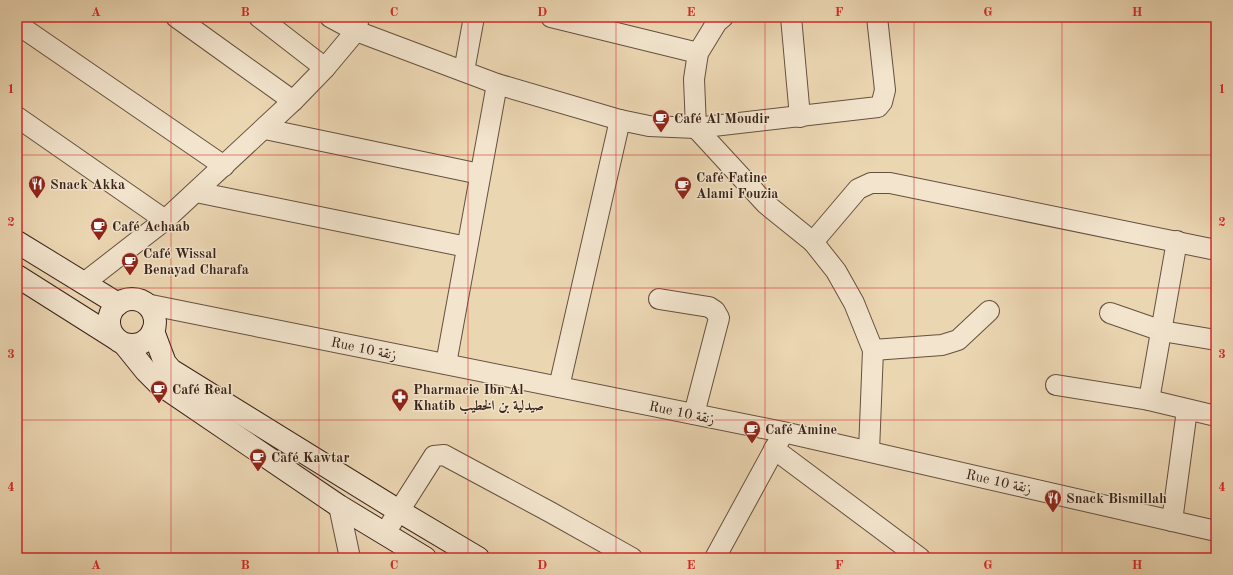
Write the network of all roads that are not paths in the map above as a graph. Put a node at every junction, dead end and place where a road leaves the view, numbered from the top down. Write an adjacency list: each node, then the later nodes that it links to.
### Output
1 (176, 17): 15 (street)
2 (259, 17): 12 (street)
3 (330, 17): 10 (street)
4 (474, 17): 13 (street)
5 (551, 17): 11 (street)
6 (723, 17): 11 (street)
7 (791, 17): 16 (street)
8 (877, 17): 16 (street)
9 (17, 24): 21 (street)
10 (358, 24): 12 (street); 13 (street)
11 (698, 53): 20 (street)
12 (326, 68): 15 (street)
13 (464, 71): 14 (street)
14 (497, 84): 18 (street); 22 (street)
15 (293, 101): 19 (street)
16 (800, 116): 20 (street)
17 (17, 117): 24 (street)
18 (620, 120): 20 (street); 44 (street)
19 (265, 128): 21 (street); 22 (street)
20 (696, 128): 27 (street)
21 (224, 166): 23 (street)
22 (480, 174): 28 (street)
23 (196, 192): 24 (street); 28 (street)
24 (165, 220): 31 (street)
25 (1177, 241): 27 (street); 29 (street); 38 (street)
26 (17, 242): 31 (main road)
27 (813, 242): 41 (street)
28 (467, 247): 42 (street)
29 (1216, 250)
30 (17, 276): 40 (main road)
31 (84, 283): 33 (main road)
32 (659, 299): 47 (street)
33 (118, 304): 34 (main road); 40 (main road)
34 (146, 304): 37 (main road); 42 (street, Rue 10 زنقة)
35 (989, 311): 41 (street)
36 (1110, 313): 38 (street)
37 (153, 331): 40 (main road); 52 (main road)
38 (1162, 331): 39 (street); 45 (street)
39 (1216, 340)
40 (120, 341): 51 (main road)
41 (873, 350): 50 (street)
42 (446, 364): 44 (street, Rue 10 زنقة)
43 (1056, 385): 45 (street)
44 (559, 387): 47 (street, Rue 10 زنقة)
45 (1148, 400): 46 (street)
46 (1187, 410): 48 (street); 53 (street)
47 (694, 414): 49 (street, Rue 10 زنقة)
48 (1216, 416)
49 (779, 440): 50 (street, Rue 10 زنقة); 56 (street); 61 (street)
50 (869, 451): 53 (street, Rue 10 زنقة)
51 (339, 506): 55 (main road); 57 (street)
52 (398, 511): 55 (street); 59 (main road); 60 (street)
53 (1172, 520): 54 (street, Rue 10 زنقة)
54 (1216, 531)
55 (385, 533): 58 (main road)
56 (899, 552): 62 (street)
57 (350, 558)
58 (425, 558)
59 (478, 558)
60 (632, 558)
61 (715, 558)
62 (920, 558)

